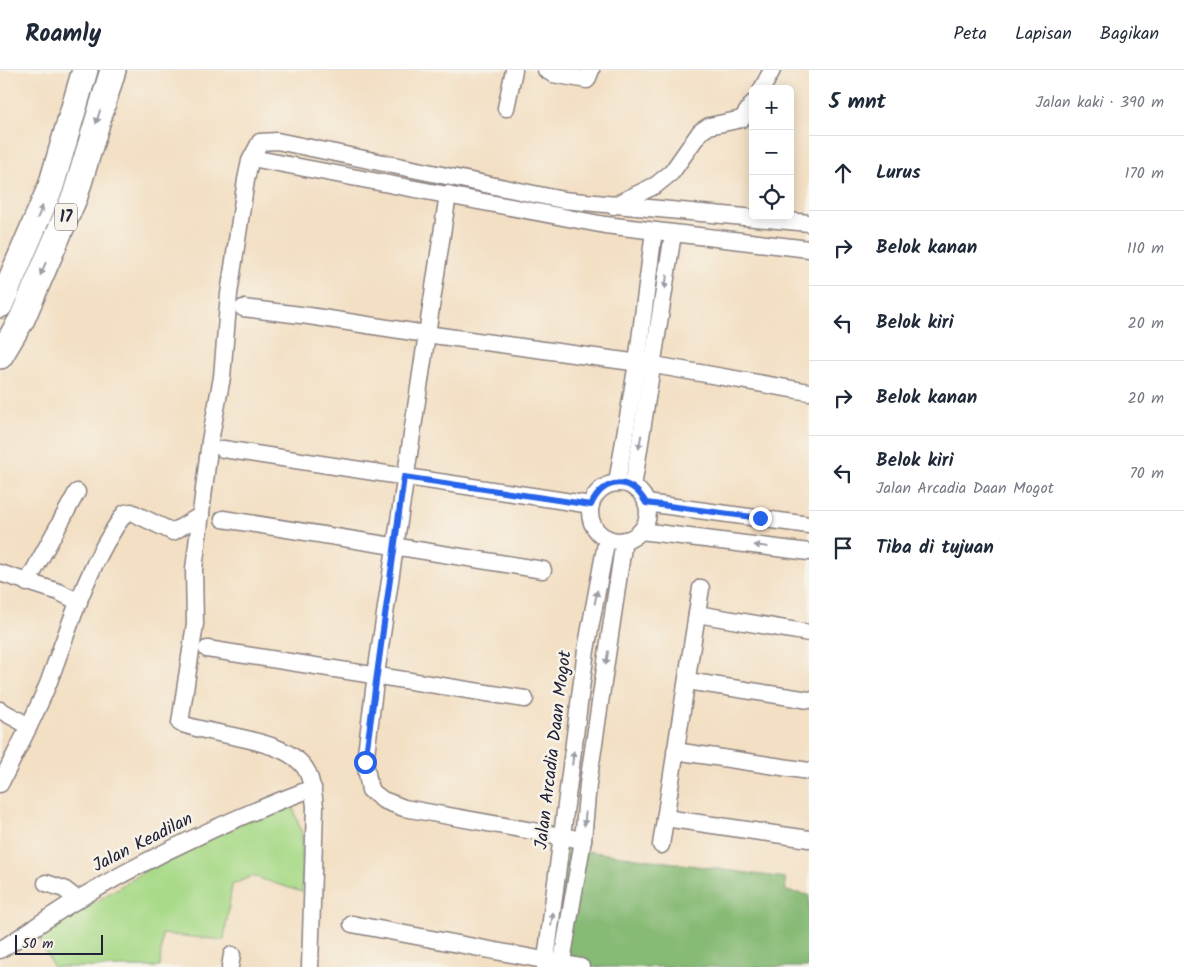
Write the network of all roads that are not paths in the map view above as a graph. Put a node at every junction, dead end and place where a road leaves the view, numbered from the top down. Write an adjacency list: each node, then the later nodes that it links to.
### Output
1 (86, 70): 17 (highway, 17, one-way to 1)
2 (112, 70): 20 (highway, 17, one-way to 20)
3 (514, 70): 8 (street)
4 (546, 70): 5 (street)
5 (591, 70)
6 (772, 70): 7 (street)
7 (764, 85)
8 (506, 108)
9 (749, 109): 12 (street)
10 (257, 159): 11 (street)
11 (448, 194): 14 (street); 19 (street)
12 (613, 206): 13 (street); 31 (street)
13 (809, 223)
14 (654, 231): 15 (street); 21 (street)
15 (673, 234): 16 (street); 22 (street, one-way to 22)
16 (809, 249)
17 (0, 305)
18 (243, 308): 19 (street)
19 (426, 334): 21 (street); 25 (street)
20 (0, 356)
21 (637, 363): 22 (street); 26 (street)
22 (654, 365): 23 (street); 27 (street, one-way to 27)
23 (809, 392)
24 (223, 449): 25 (street)
25 (404, 477): 30 (street); 37 (street)
26 (617, 483): 27 (street); 30 (street)
27 (633, 487): 29 (street)
28 (77, 492): 41 (street)
29 (646, 503): 33 (street); 34 (street)
30 (591, 505): 35 (street)
31 (201, 515): 43 (street); 56 (street)
32 (223, 519): 37 (street)
33 (809, 525)
34 (641, 531): 36 (street); 38 (street, one-way to 34)
35 (607, 538): 36 (street); 58 (street, Jalan Arcadia Daan Mogot, one-way to 35)
36 (624, 540): 60 (street, one-way to 60)
37 (394, 547): 39 (street); 47 (street)
38 (809, 552)
39 (543, 570)
40 (0, 573): 41 (street)
41 (27, 583): 43 (street)
42 (701, 588): 44 (street)
43 (79, 602): 52 (street)
44 (697, 614): 45 (street); 48 (street)
45 (809, 633)
46 (207, 649): 47 (street)
47 (376, 674): 49 (street); 58 (street)
48 (687, 681): 50 (street); 53 (street)
49 (525, 699)
50 (809, 700)
51 (0, 710): 52 (street)
52 (29, 726): 55 (street)
53 (675, 752): 54 (street); 57 (street)
54 (809, 771)
55 (0, 784)
56 (313, 788): 63 (street, Jalan Keadilan); 67 (street)
57 (665, 818): 59 (street); 61 (street)
58 (564, 836): 60 (street); 66 (street, Jalan Arcadia Daan Mogot, one-way to 58)
59 (809, 839)
60 (583, 840): 66 (street)
61 (660, 845)
62 (46, 884): 63 (street)
63 (78, 900): 65 (street, Jalan Keadilan)
64 (352, 924): 66 (street)
65 (0, 950)
66 (553, 965): 68 (street)
67 (310, 967)
68 (581, 967)

